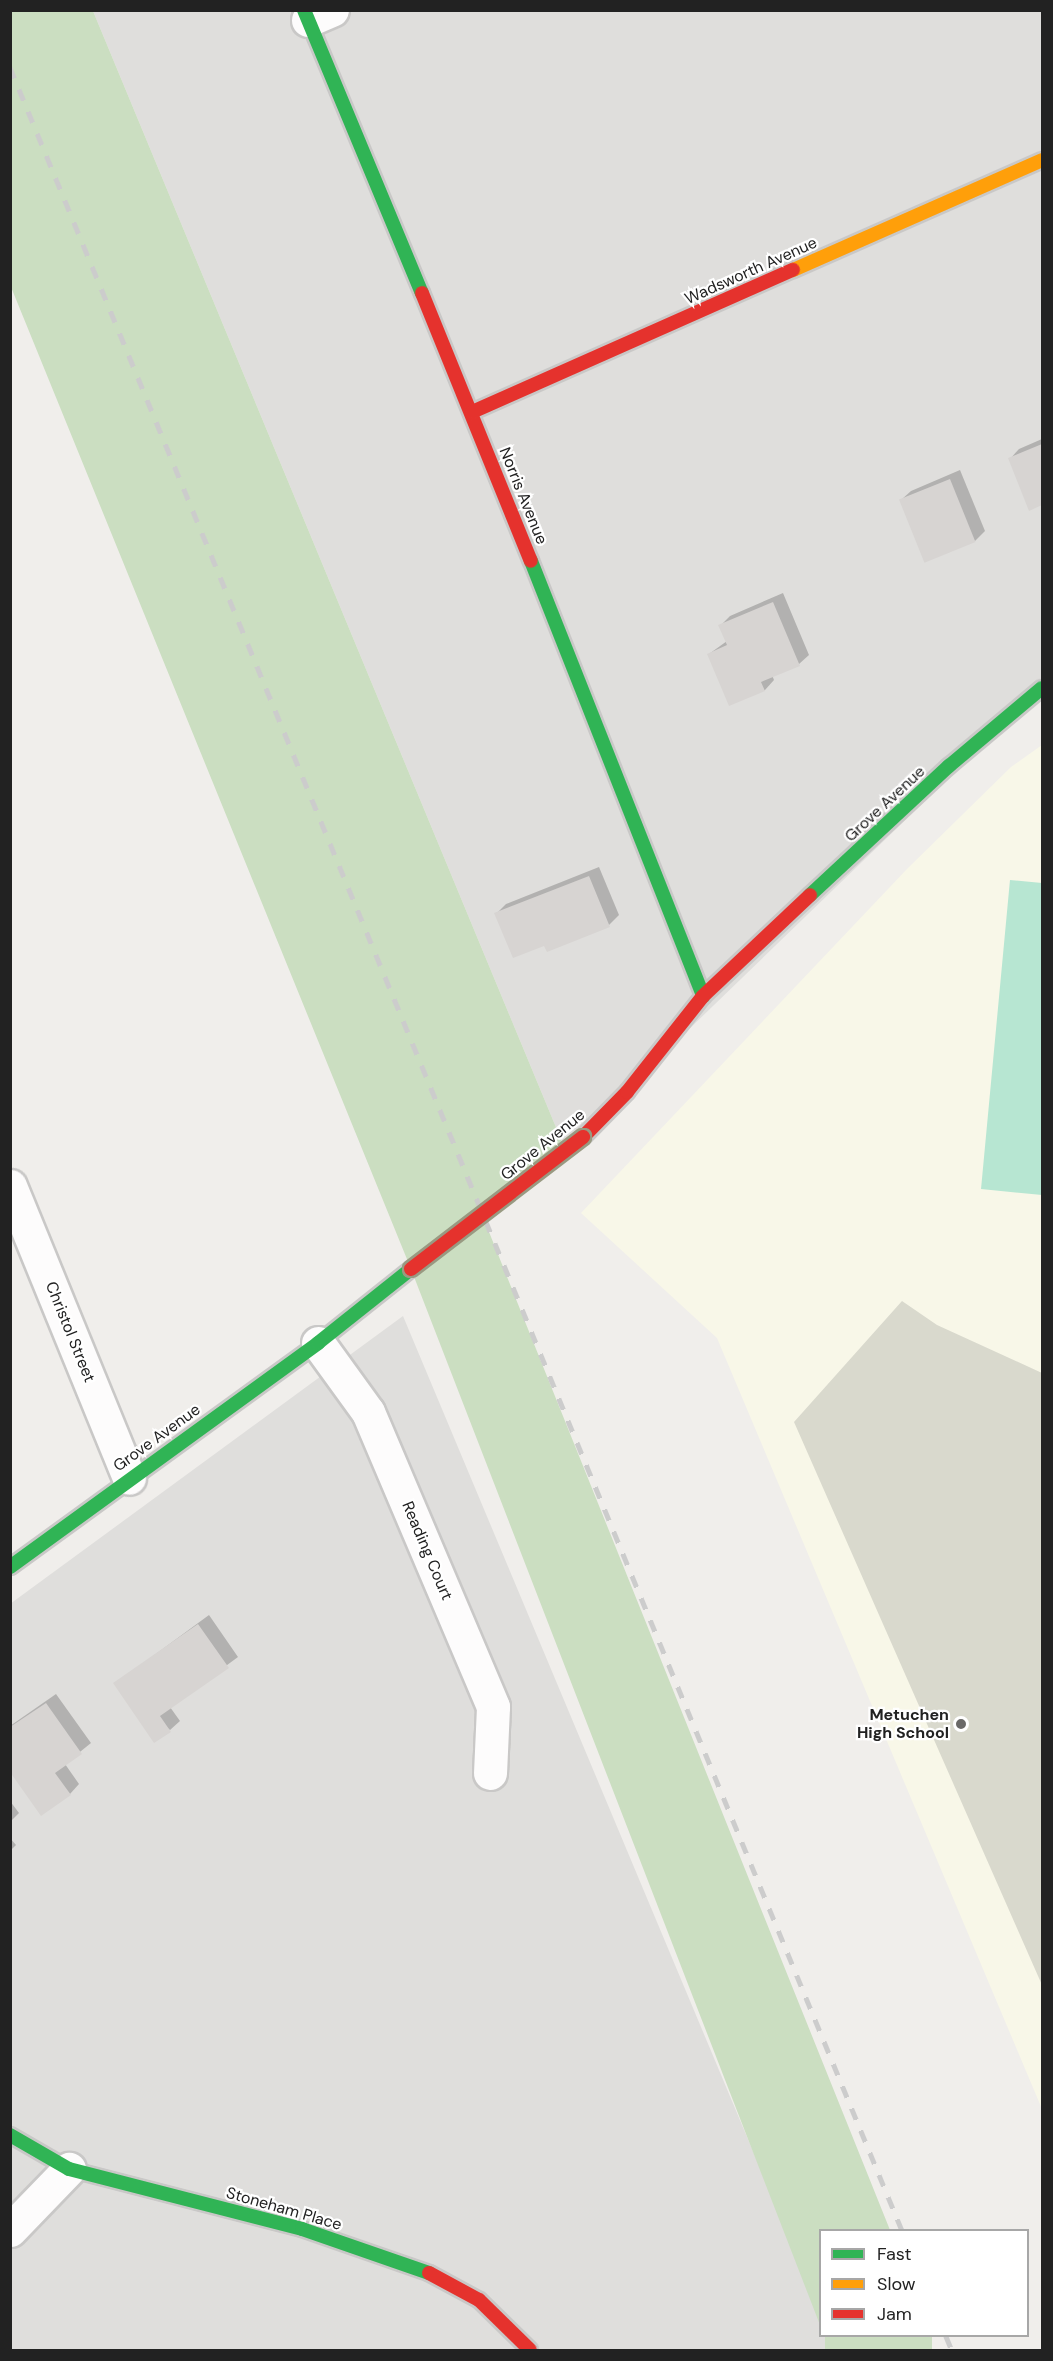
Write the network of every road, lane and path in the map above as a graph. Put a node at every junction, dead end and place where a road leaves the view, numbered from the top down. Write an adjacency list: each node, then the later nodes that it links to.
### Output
1 (315, 14): 3 (street, Norris Avenue)
2 (1042, 160): 3 (street, Wadsworth Avenue)
3 (472, 412): 5 (street, Norris Avenue)
4 (1042, 688): 5 (street, Grove Avenue)
5 (703, 996): 7 (street, Grove Avenue, bridge)
6 (10, 1186): 8 (street, Christol Street)
7 (318, 1343): 8 (street, Grove Avenue); 10 (street, Reading Court)
8 (129, 1478): 9 (street, Grove Avenue)
9 (10, 1567)
10 (490, 1773)
11 (10, 2134): 12 (street, Stoneham Place)
12 (69, 2169): 13 (street); 14 (street, Stoneham Place)
13 (10, 2230)
14 (530, 2350)

